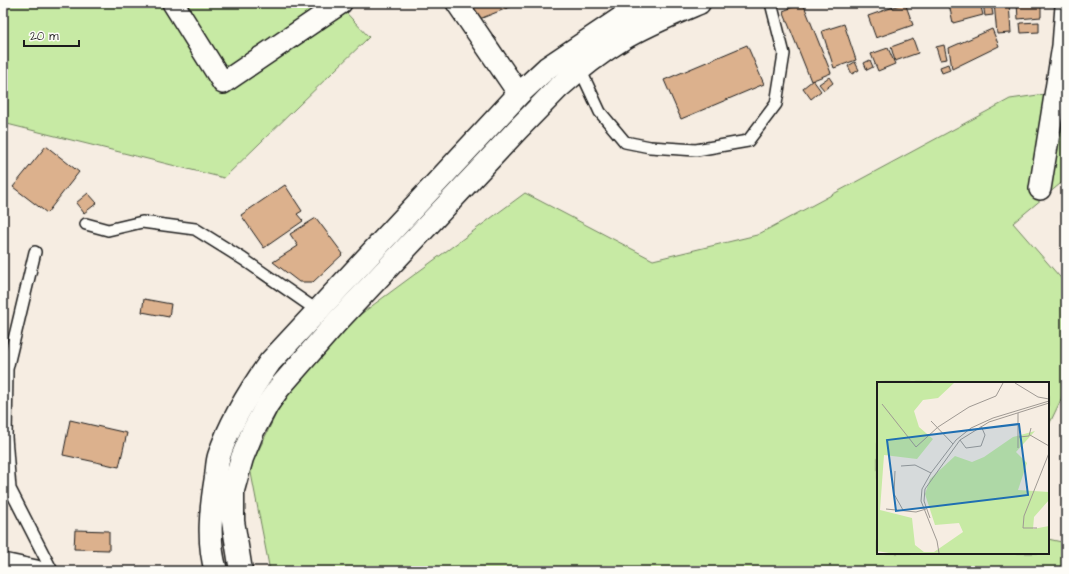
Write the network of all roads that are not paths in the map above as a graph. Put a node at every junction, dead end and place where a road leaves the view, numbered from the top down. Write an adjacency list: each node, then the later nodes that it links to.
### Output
1 (173, 3): 2 (street)
2 (341, 3)
3 (457, 3): 9 (street)
4 (651, 3): 9 (street)
5 (699, 3): 8 (street)
6 (771, 3): 8 (lane)
7 (1066, 6): 10 (street)
8 (580, 69): 19 (street)
9 (519, 94): 14 (street)
10 (1060, 106): 11 (street)
11 (1040, 189)
12 (86, 224): 14 (lane)
13 (35, 252): 17 (lane)
14 (318, 310): 18 (street)
15 (3, 564): 16 (street)
16 (36, 571)
17 (52, 571)
18 (216, 571)
19 (241, 571)

